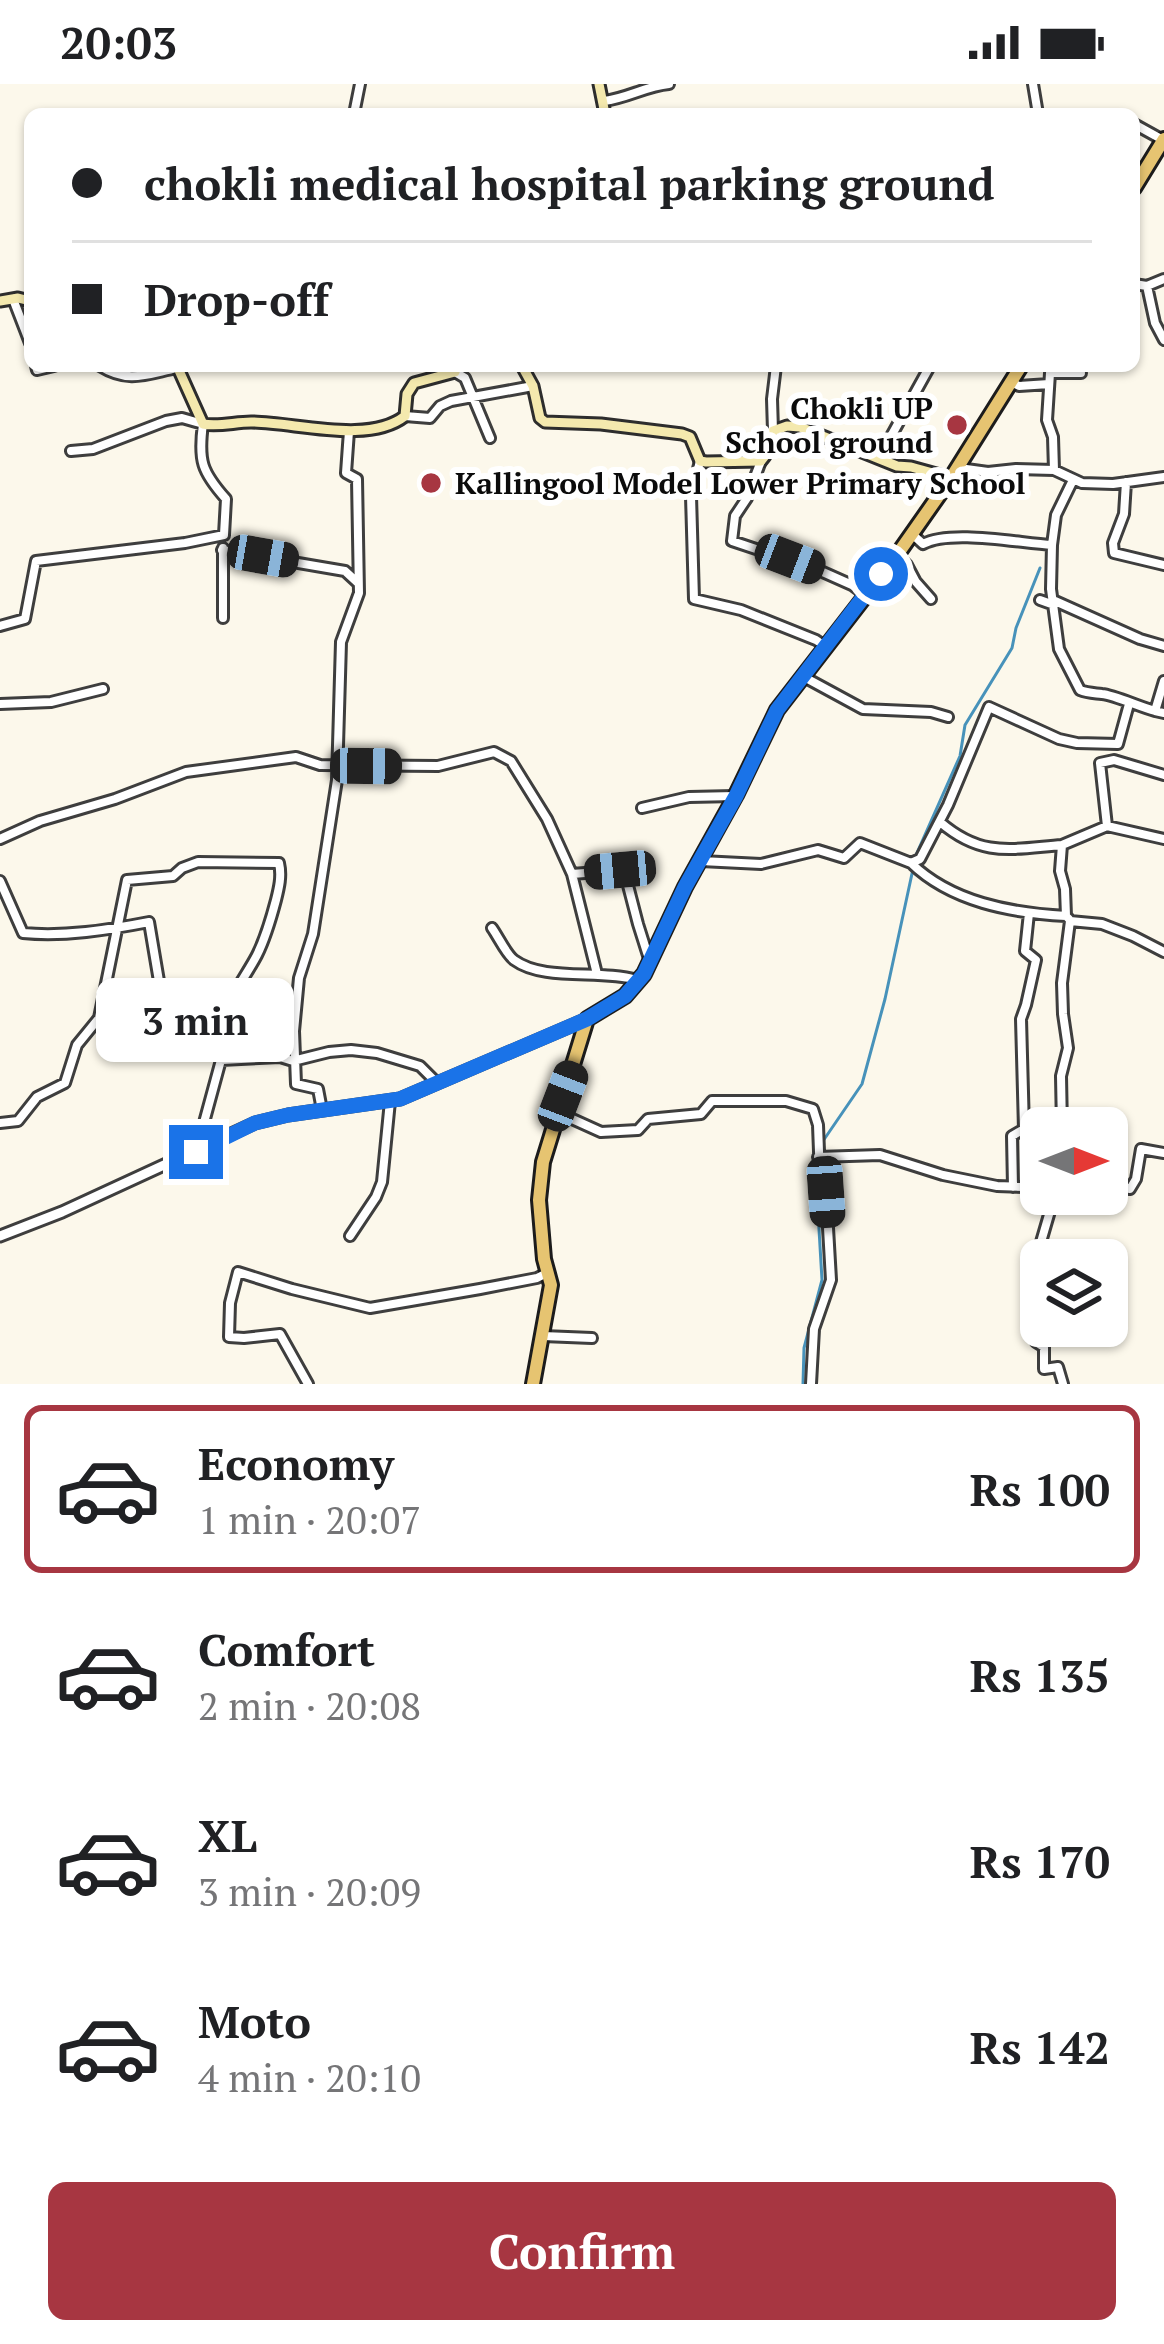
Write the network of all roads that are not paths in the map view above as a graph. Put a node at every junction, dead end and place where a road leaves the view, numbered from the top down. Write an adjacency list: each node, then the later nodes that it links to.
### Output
1 (598, 84): 3 (main road)
2 (669, 84): 3 (street)
3 (604, 101): 4 (main road)
4 (605, 108)
5 (1164, 140): 6 (main road)
6 (1140, 178)
7 (1164, 279): 9 (street)
8 (1140, 285): 9 (street)
9 (1147, 286): 14 (street)
10 (13, 299): 11 (main road); 12 (main road); 13 (street)
11 (24, 300)
12 (0, 301)
13 (24, 324)
14 (1164, 340)
15 (110, 372): 16 (street)
16 (155, 372)
17 (179, 372): 30 (main road)
18 (447, 372): 29 (main road)
19 (459, 372): 28 (street)
20 (526, 372): 27 (main road)
21 (775, 372): 32 (street)
22 (927, 372): 35 (street)
23 (1017, 372): 25 (main road)
24 (1081, 373): 26 (street)
25 (1010, 382): 26 (street); 39 (main road)
26 (1049, 384): 38 (street)
27 (533, 386): 28 (street); 36 (main road)
28 (473, 397): 29 (street); 33 (street)
29 (405, 416): 31 (main road)
30 (202, 424): 31 (main road); 34 (street); 44 (street)
31 (349, 430): 51 (street)
32 (773, 431): 35 (main road); 37 (main road)
33 (490, 438)
34 (71, 451)
35 (878, 458): 39 (main road)
36 (700, 461): 37 (main road); 58 (street)
37 (761, 461): 45 (street)
38 (1054, 470): 39 (street); 41 (street)
39 (954, 473): 43 (main road)
40 (1164, 477): 42 (street)
41 (1073, 481): 42 (street); 46 (street)
42 (1126, 482): 50 (street)
43 (912, 534): 46 (street); 49 (main road)
44 (224, 535): 48 (street); 57 (street)
45 (732, 541): 47 (street); 52 (street)
46 (1052, 545): 55 (street)
47 (720, 547)
48 (222, 550): 51 (street); 56 (street)
49 (897, 555): 52 (main road); 53 (street)
50 (1164, 565)
51 (359, 584): 69 (street)
52 (864, 594): 58 (main road)
53 (932, 598)
54 (1040, 600): 55 (street)
55 (1054, 603): 59 (street); 64 (street)
56 (223, 618)
57 (0, 626)
58 (825, 646): 60 (main road)
59 (1164, 646)
60 (802, 676): 66 (street); 71 (main road)
61 (1164, 681): 65 (street)
62 (103, 689): 63 (street)
63 (0, 704)
64 (1130, 704): 65 (street); 67 (street)
65 (1160, 712)
66 (948, 717)
67 (1118, 744): 68 (street); 73 (street)
68 (1114, 760): 70 (street); 74 (street)
69 (337, 765): 75 (street); 80 (street); 93 (street)
70 (1164, 775)
71 (736, 796): 72 (street); 78 (main road)
72 (642, 808)
73 (940, 822): 77 (street); 79 (street)
74 (1107, 826): 76 (street); 77 (street)
75 (0, 839)
76 (1164, 839)
77 (1062, 845): 83 (street)
78 (699, 861): 79 (street); 87 (main road)
79 (910, 863): 82 (street)
80 (572, 874): 87 (street); 88 (street)
81 (0, 881): 84 (street)
82 (1029, 913): 83 (street); 103 (street)
83 (1068, 918): 86 (street); 96 (street)
84 (116, 928): 91 (street); 91 (street); 99 (street)
85 (492, 928): 88 (street)
86 (1164, 952)
87 (650, 962): 89 (main road)
88 (597, 974): 89 (street)
89 (638, 981): 90 (main road)
90 (587, 1019): 94 (street); 98 (main road)
91 (217, 1047): 92 (street)
92 (221, 1060): 93 (street); 100 (street)
93 (293, 1061): 94 (street); 97 (street)
94 (438, 1084): 95 (street)
95 (389, 1101): 97 (street); 108 (street)
96 (1061, 1107)
97 (322, 1110): 100 (street)
98 (554, 1119): 102 (street); 109 (main road)
99 (0, 1123)
100 (196, 1152): 107 (street)
101 (1164, 1153): 105 (street)
102 (818, 1155): 103 (street); 114 (street)
103 (1013, 1187): 104 (street)
104 (1020, 1187)
105 (1128, 1190)
106 (1048, 1215): 115 (street)
107 (0, 1236)
108 (350, 1236)
109 (548, 1273): 110 (main road); 112 (street)
110 (542, 1336): 111 (street); 113 (main road)
111 (592, 1338)
112 (308, 1384)
113 (533, 1384)
114 (811, 1384)
115 (1063, 1384)

